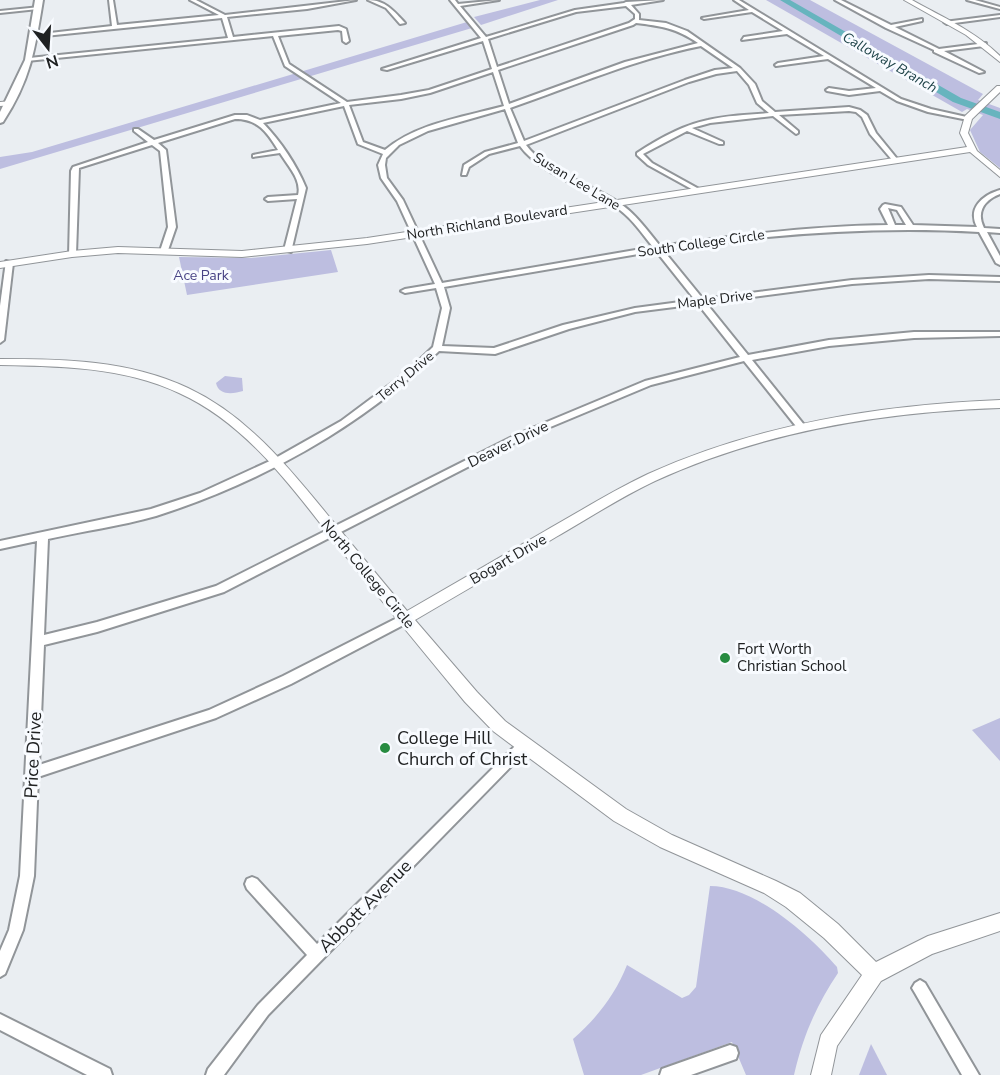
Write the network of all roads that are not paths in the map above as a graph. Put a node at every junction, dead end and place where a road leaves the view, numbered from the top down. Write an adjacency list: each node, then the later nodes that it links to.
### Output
1 (111, 0): 26 (street)
2 (192, 0): 19 (street)
3 (354, 0): 19 (street)
4 (370, 0): 25 (street)
5 (452, 0): 15 (street, Susan Lee Lane)
6 (497, 0): 15 (street)
7 (661, 0): 13 (street)
8 (736, 0): 17 (street)
9 (847, 0): 12 (street)
10 (907, 0): 24 (street)
11 (969, 0): 16 (street)
12 (838, 1): 27 (street)
13 (626, 3): 23 (street); 32 (street)
14 (38, 4): 18 (street); 30 (main road)
15 (458, 5): 32 (street, Susan Lee Lane)
16 (1000, 9)
17 (751, 11): 21 (street); 28 (street)
18 (0, 12)
19 (224, 16): 26 (street); 31 (street)
20 (1000, 16): 24 (street)
21 (704, 18)
22 (920, 20): 27 (street)
23 (635, 21): 36 (street); 45 (street)
24 (947, 22): 37 (street)
25 (402, 23)
26 (115, 27): 30 (street)
27 (888, 27): 38 (street)
28 (788, 32): 33 (street); 39 (street)
29 (275, 34): 31 (street); 34 (street); 53 (street)
30 (35, 35): 40 (main road)
31 (231, 39): 40 (street)
32 (485, 39): 43 (street); 45 (street, Susan Lee Lane)
33 (744, 39)
34 (346, 41)
35 (1000, 42): 37 (street)
36 (701, 44): 44 (street); 54 (street)
37 (984, 44): 38 (street); 41 (street)
38 (936, 51): 46 (street)
39 (829, 57): 42 (street); 48 (street)
40 (29, 60): 52 (main road)
41 (1000, 60)
42 (778, 64)
43 (385, 69)
44 (738, 69): 55 (street); 64 (street)
45 (495, 70): 53 (street); 54 (street, Susan Lee Lane)
46 (981, 72)
47 (1000, 88): 50 (street)
48 (883, 89): 49 (street); 56 (street)
49 (829, 90)
50 (986, 101): 51 (street); 56 (street)
51 (1000, 102)
52 (5, 104): 57 (main road)
53 (346, 104): 58 (street); 67 (street)
54 (507, 107): 64 (street, Susan Lee Lane); 67 (street)
55 (771, 114): 59 (street); 61 (street); 69 (street)
56 (971, 115): 65 (street)
57 (0, 120)
58 (259, 123): 62 (street); 66 (street)
59 (688, 129): 63 (street); 72 (street)
60 (136, 130): 62 (street)
61 (796, 132)
62 (152, 141): 84 (street); 85 (street)
63 (721, 143)
64 (522, 144): 70 (street); 76 (street, Susan Lee Lane)
65 (971, 149): 69 (street, North Richland Boulevard); 71 (street)
66 (283, 151): 68 (street); 74 (street)
67 (386, 153): 81 (street, Terry Drive)
68 (255, 156)
69 (895, 160): 72 (street, North Richland Boulevard)
70 (464, 174)
71 (1000, 174)
72 (697, 190): 76 (street, North Richland Boulevard)
73 (1000, 192): 79 (street)
74 (302, 197): 75 (street); 83 (street)
75 (268, 200)
76 (615, 203): 81 (street, North Richland Boulevard); 82 (street, Susan Lee Lane)
77 (893, 228): 78 (street, South College Circle); 78 (street); 82 (street, South College Circle)
78 (912, 228): 79 (street, South College Circle)
79 (982, 229): 80 (street, South College Circle); 86 (street)
80 (1000, 231)
81 (415, 233): 83 (street, North Richland Boulevard); 89 (street, Terry Drive)
82 (657, 248): 89 (street, South College Circle); 91 (street, Susan Lee Lane)
83 (288, 250): 84 (street, North Richland Boulevard)
84 (164, 251): 85 (street, North Richland Boulevard)
85 (72, 254): 87 (street, North Richland Boulevard)
86 (1000, 262)
87 (5, 264): 93 (street)
88 (1000, 279): 91 (street, Maple Drive)
89 (439, 285): 90 (street, South College Circle); 94 (street, Terry Drive)
90 (405, 291)
91 (701, 300): 94 (street, Maple Drive); 95 (street, Susan Lee Lane)
92 (1000, 334): 95 (street, Deaver Drive)
93 (0, 340)
94 (437, 348): 99 (street, Terry Drive)
95 (746, 358): 98 (street, Susan Lee Lane); 100 (street, Deaver Drive)
96 (0, 362): 99 (street, North College Circle)
97 (1000, 404): 98 (street, Bogart Drive)
98 (802, 428): 103 (street, Bogart Drive)
99 (276, 462): 100 (street, North College Circle); 101 (street, Terry Drive)
100 (334, 533): 103 (street, North College Circle); 104 (street, Deaver Drive)
101 (43, 536): 102 (street, Terry Drive); 104 (street, Price Drive)
102 (0, 545)
103 (405, 619): 105 (street, North College Circle); 106 (street, Bogart Drive)
104 (39, 641): 106 (street, Price Drive)
105 (524, 745): 109 (street, Abbott Avenue); 111 (street, North College Circle)
106 (31, 773): 110 (street, Price Drive)
107 (252, 884): 109 (street)
108 (1000, 922): 111 (street)
109 (316, 954): 116 (street, Abbott Avenue)
110 (0, 969)
111 (874, 974): 118 (street)
112 (920, 988): 119 (street)
113 (0, 1022): 115 (street)
114 (730, 1053): 117 (street)
115 (104, 1075)
116 (214, 1075)
117 (668, 1075)
118 (821, 1075)
119 (971, 1075)

